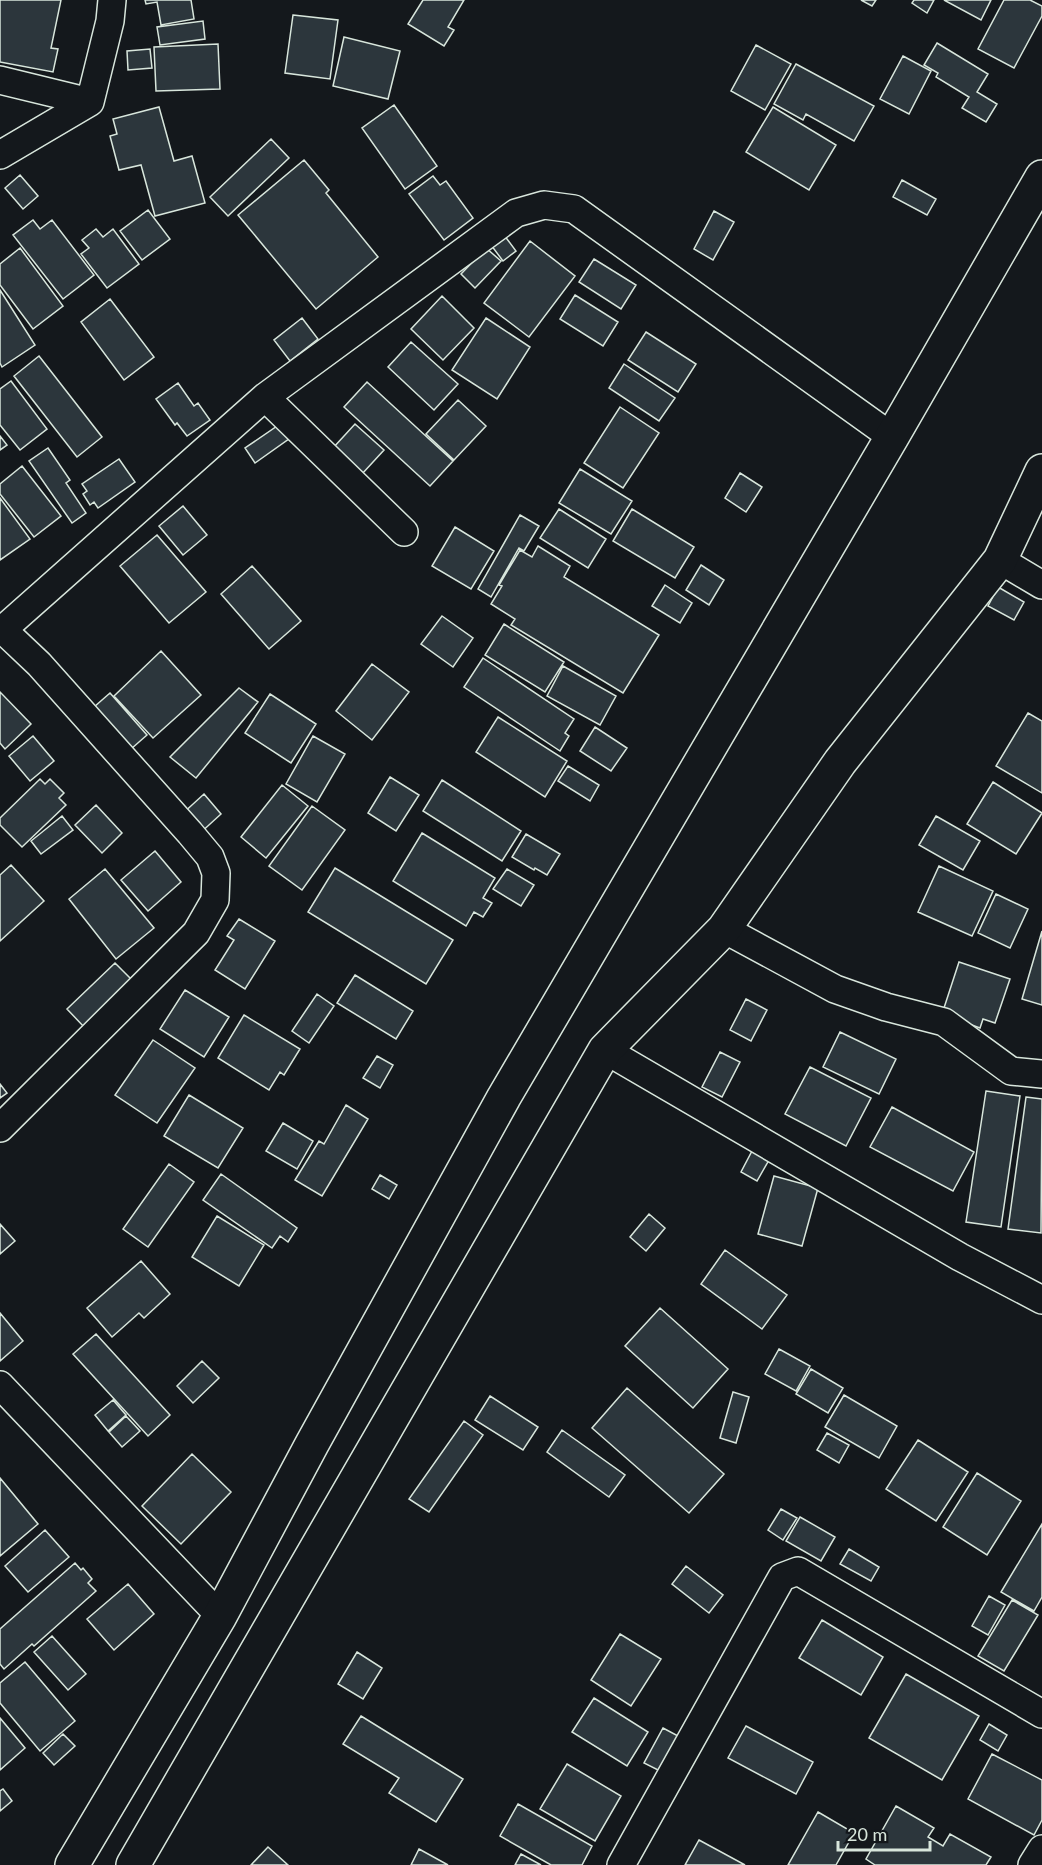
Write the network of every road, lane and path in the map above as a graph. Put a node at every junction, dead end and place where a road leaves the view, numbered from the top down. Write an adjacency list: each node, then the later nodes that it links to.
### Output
1 (112, 0): 3 (street)
2 (0, 80): 3 (street)
3 (90, 102): 4 (street)
4 (0, 155)
5 (1042, 177): 7 (street)
6 (265, 397): 7 (street); 9 (street); 12 (street)
7 (892, 437): 19 (street)
8 (1042, 471): 10 (street)
9 (404, 532)
10 (1000, 560): 11 (street); 13 (street)
11 (1042, 585)
12 (2, 631): 16 (street)
13 (724, 929): 14 (street); 15 (street)
14 (605, 1050): 17 (street); 23 (street)
15 (1042, 1074)
16 (0, 1128)
17 (1042, 1300)
18 (0, 1385): 19 (street)
19 (220, 1616): 22 (street)
20 (1042, 1714): 24 (street)
21 (1042, 1849): 25 (street)
22 (72, 1865)
23 (133, 1865)
24 (621, 1865)
25 (1032, 1865)

